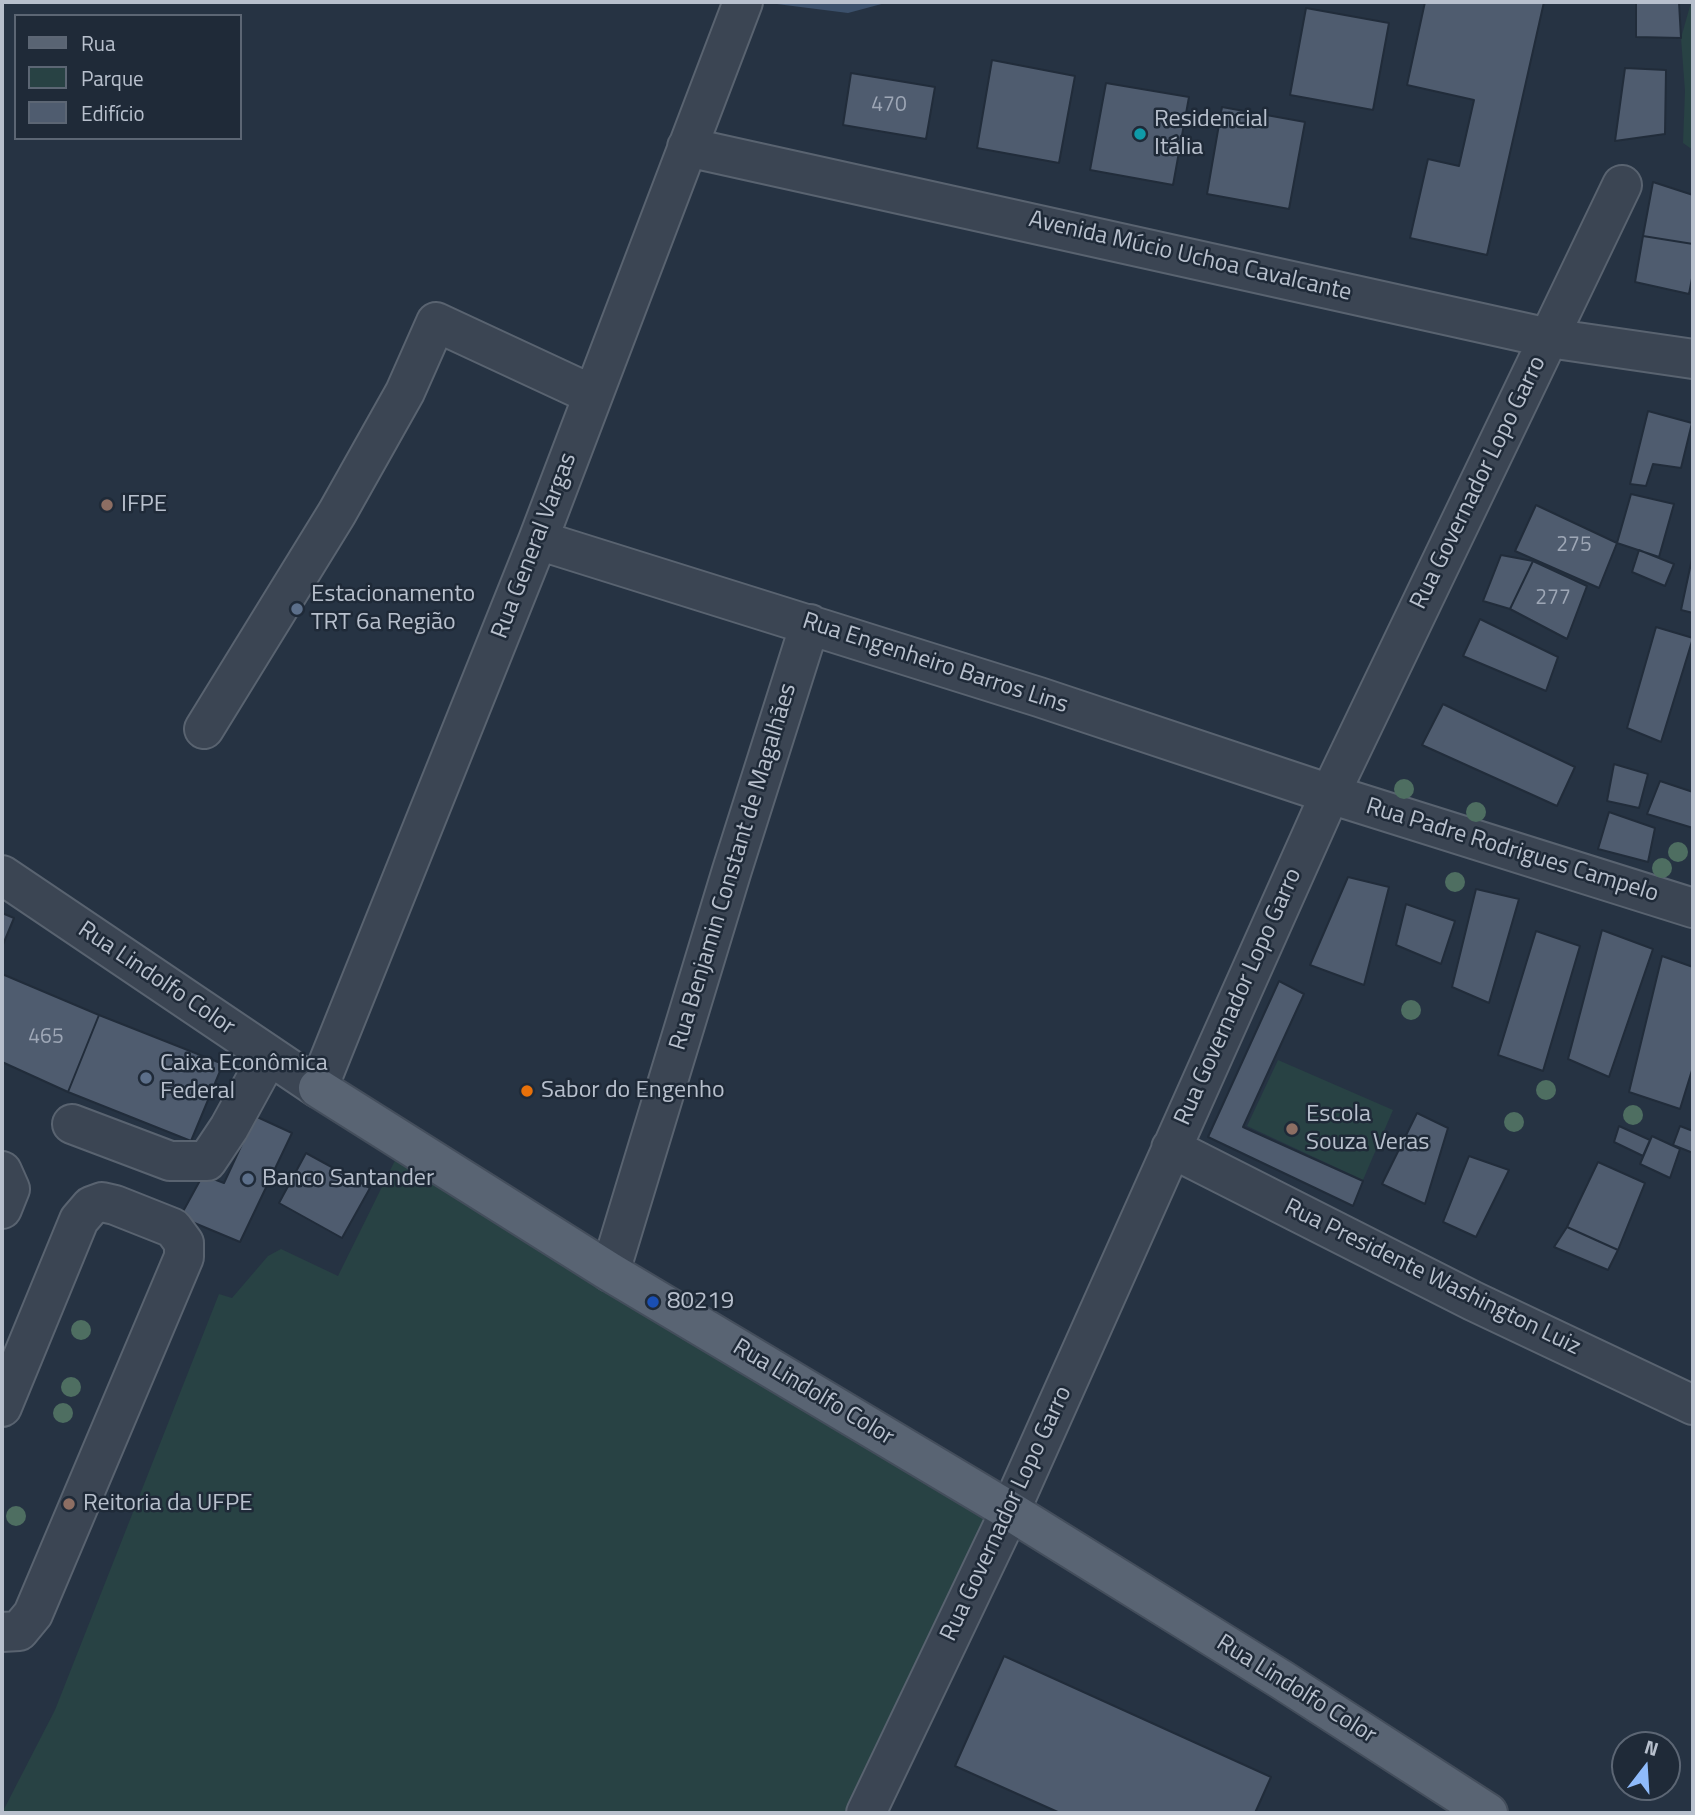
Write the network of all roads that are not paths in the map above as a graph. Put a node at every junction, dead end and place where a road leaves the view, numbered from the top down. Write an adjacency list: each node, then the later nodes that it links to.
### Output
1 (742, 5): 2 (street, Rua General Vargas)
2 (687, 147): 4 (street, Avenida Múcio Uchoa Cavalcante); 6 (street, Rua General Vargas)
3 (1622, 185): 4 (street, Rua Governador Lopo Garro)
4 (1549, 338): 5 (street, Avenida Múcio Uchoa Cavalcante); 10 (street, Rua Governador Lopo Garro)
5 (1693, 359)
6 (593, 395): 7 (street, Rua General Vargas); 9 (street)
7 (538, 540): 8 (street, Rua Engenheiro Barros Lins); 14 (street, Rua General Vargas)
8 (810, 624): 10 (street, Rua Engenheiro Barros Lins); 19 (street, Rua Benjamin Constant de Magalhães)
9 (204, 729)
10 (1330, 794): 12 (street, Rua Padre Rodrigues Campelo); 16 (street, Rua Governador Lopo Garro)
11 (2, 875): 13 (street, Rua Lindolfo Color)
12 (1693, 908)
13 (269, 1055): 14 (street, Rua Lindolfo Color); 15 (street)
14 (318, 1088): 19 (main road, Rua Lindolfo Color)
15 (72, 1124)
16 (1171, 1148): 21 (street, Rua Presidente Washington Luiz); 22 (street, Rua Governador Lopo Garro)
17 (2, 1171): 18 (street)
18 (2, 1209)
19 (610, 1272): 22 (main road, Rua Lindolfo Color)
20 (5, 1388): 23 (street)
21 (1693, 1405)
22 (1010, 1511): 24 (street, Rua Governador Lopo Garro); 25 (main road, Rua Lindolfo Color)
23 (2, 1632)
24 (866, 1813)
25 (1488, 1813)

